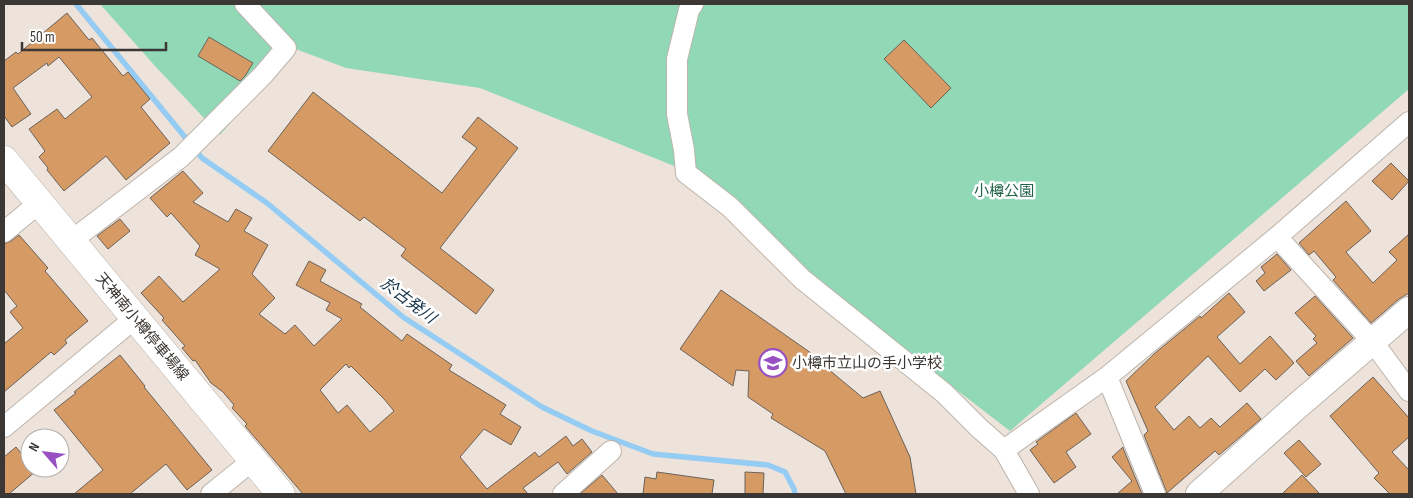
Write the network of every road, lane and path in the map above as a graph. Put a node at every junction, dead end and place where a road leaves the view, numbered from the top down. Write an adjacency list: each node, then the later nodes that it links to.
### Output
1 (246, 4): 8 (street)
2 (693, 4): 15 (street)
3 (1409, 122): 7 (street)
4 (4, 160): 5 (main road, 天神南小樽停車場線)
5 (39, 203): 6 (street); 8 (main road, 天神南小樽停車場線)
6 (4, 232)
7 (1277, 237): 11 (street); 12 (street)
8 (71, 241): 10 (main road, 天神南小樽停車場線)
9 (1409, 310): 11 (street)
10 (135, 318): 14 (street); 17 (main road, 天神南小樽停車場線)
11 (1373, 342): 13 (street); 23 (street)
12 (1108, 377): 15 (street); 22 (street)
13 (1409, 391)
14 (4, 427)
15 (1004, 450): 21 (street)
16 (611, 452): 20 (street)
17 (253, 460): 18 (street); 19 (main road, 天神南小樽停車場線)
18 (211, 494)
19 (281, 494)
20 (563, 494)
21 (1029, 494)
22 (1154, 494)
23 (1199, 494)

